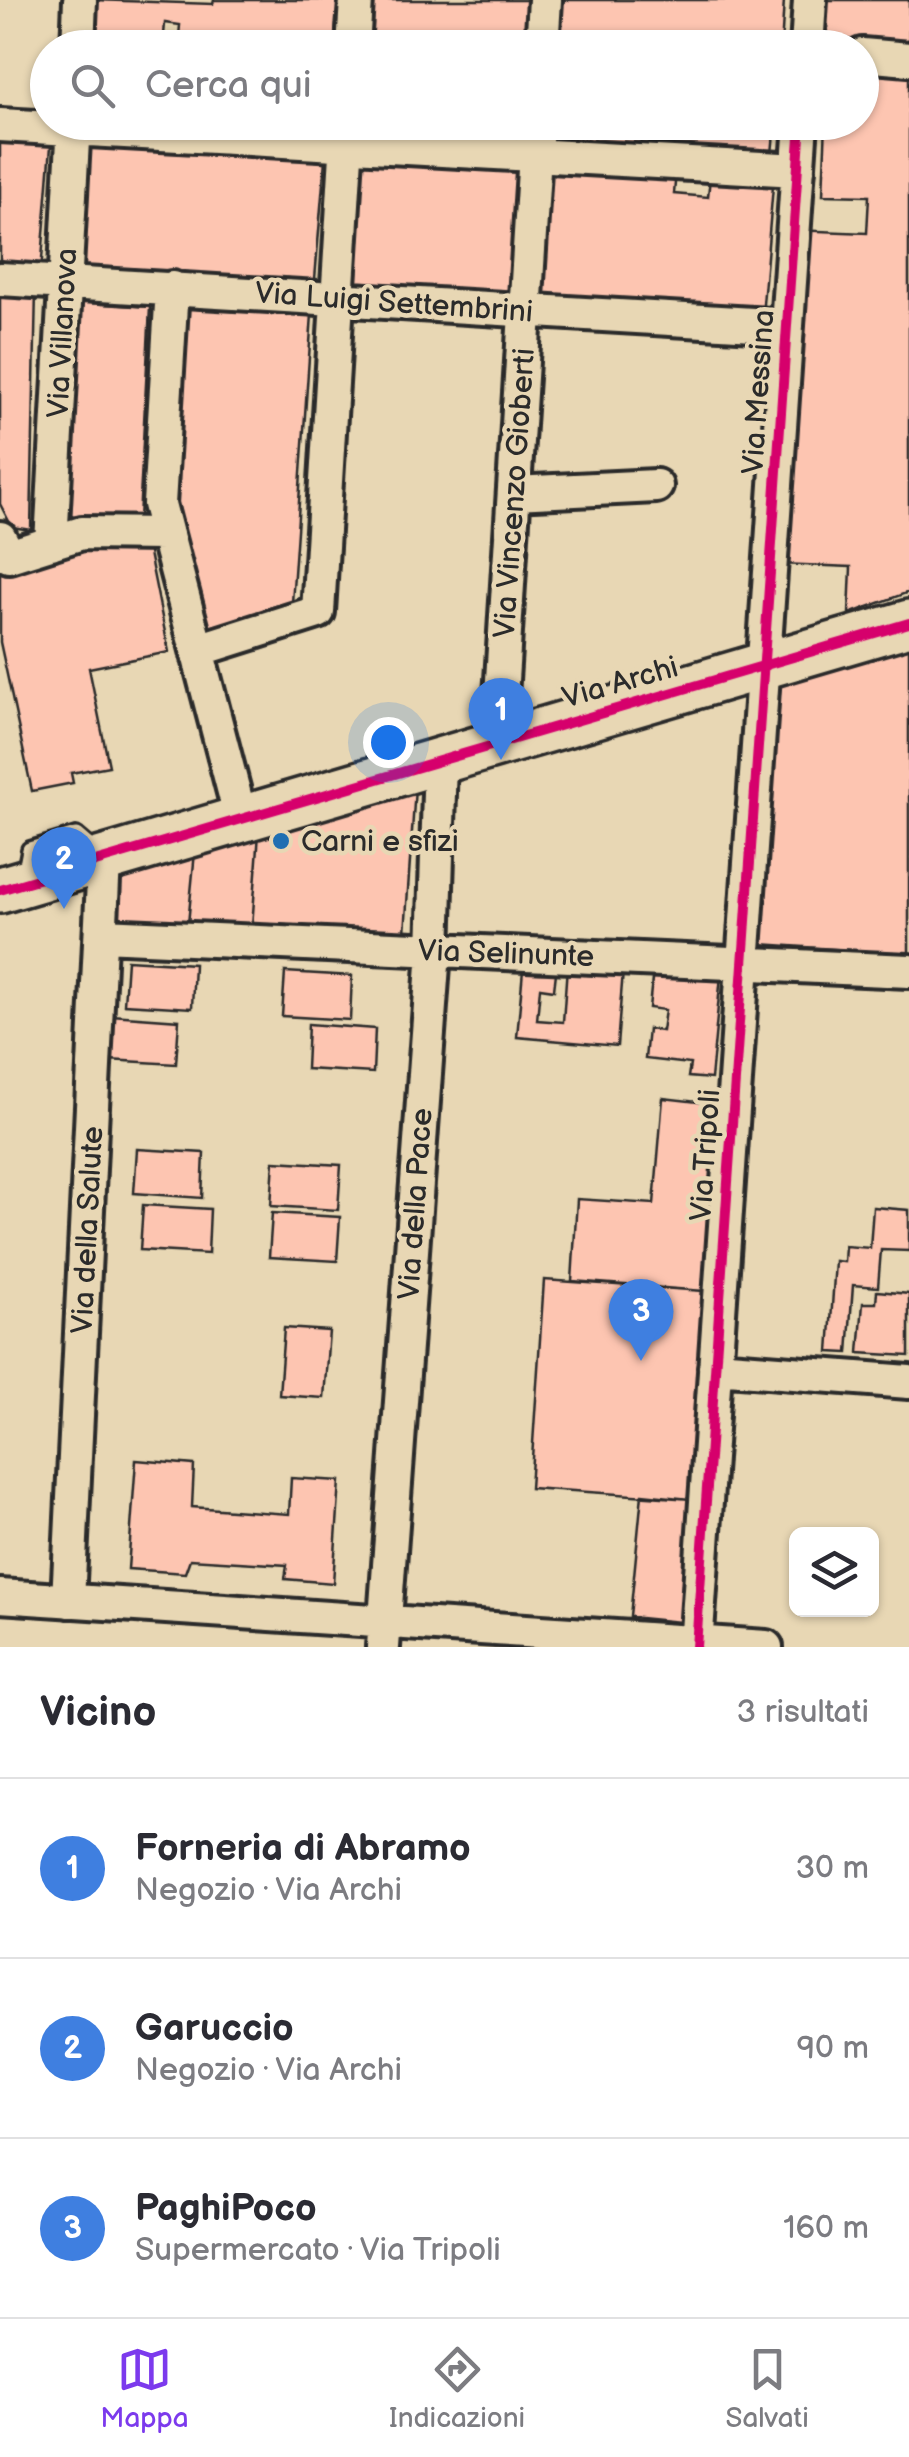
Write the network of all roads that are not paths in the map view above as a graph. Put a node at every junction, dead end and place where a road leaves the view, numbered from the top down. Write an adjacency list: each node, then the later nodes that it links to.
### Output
1 (80, 0): 5 (street)
2 (356, 0): 6 (street)
3 (545, 0): 7 (street)
4 (810, 0): 8 (street)
5 (79, 30)
6 (354, 30)
7 (543, 30)
8 (808, 30)
9 (879, 57): 10 (street)
10 (909, 59)
11 (0, 125): 12 (street)
12 (30, 125)
13 (73, 140): 20 (street, Via Villanova)
14 (347, 140): 22 (street)
15 (536, 140): 23 (street, Via Vincenzo Gioberti)
16 (544, 140): 18 (street)
17 (800, 140): 18 (street, Via Messina)
18 (798, 170): 24 (street, Via Messina)
19 (0, 278): 20 (street, Via Luigi Settembrini)
20 (65, 282): 21 (street, Via Luigi Settembrini); 29 (street, Via Villanova)
21 (172, 288): 22 (street, Via Luigi Settembrini); 27 (street)
22 (336, 299): 23 (street, Via Luigi Settembrini); 31 (street)
23 (526, 310): 24 (street, Via Luigi Settembrini); 26 (street, Via Vincenzo Gioberti)
24 (787, 326): 32 (street, Via Messina)
25 (656, 486): 26 (street)
26 (514, 493): 33 (street, Via Vincenzo Gioberti)
27 (164, 534): 29 (street); 31 (street)
28 (0, 538): 29 (street)
29 (51, 543)
30 (909, 624): 32 (street, Via Archi)
31 (198, 650): 35 (street)
32 (765, 666): 33 (street, Via Archi); 40 (street, Via Tripoli)
33 (498, 744): 34 (street, Via Archi)
34 (440, 761): 35 (street, Via Archi); 39 (street, Via della Pace)
35 (241, 820): 36 (street, Via Archi)
36 (104, 860): 37 (street, Via Archi); 38 (street, Via della Salute)
37 (12, 887)
38 (102, 936): 39 (street, Via Selinunte); 45 (street, Via della Salute)
39 (434, 950): 40 (street, Via Selinunte); 46 (street, Via della Pace)
40 (743, 962): 41 (street, Via Selinunte); 42 (street, Via Tripoli)
41 (909, 971)
42 (716, 1367): 43 (street); 47 (street, Via Tripoli)
43 (909, 1382)
44 (0, 1596): 45 (street)
45 (68, 1601): 46 (street)
46 (384, 1634): 47 (street)
47 (696, 1645): 48 (street)
48 (766, 1647)

